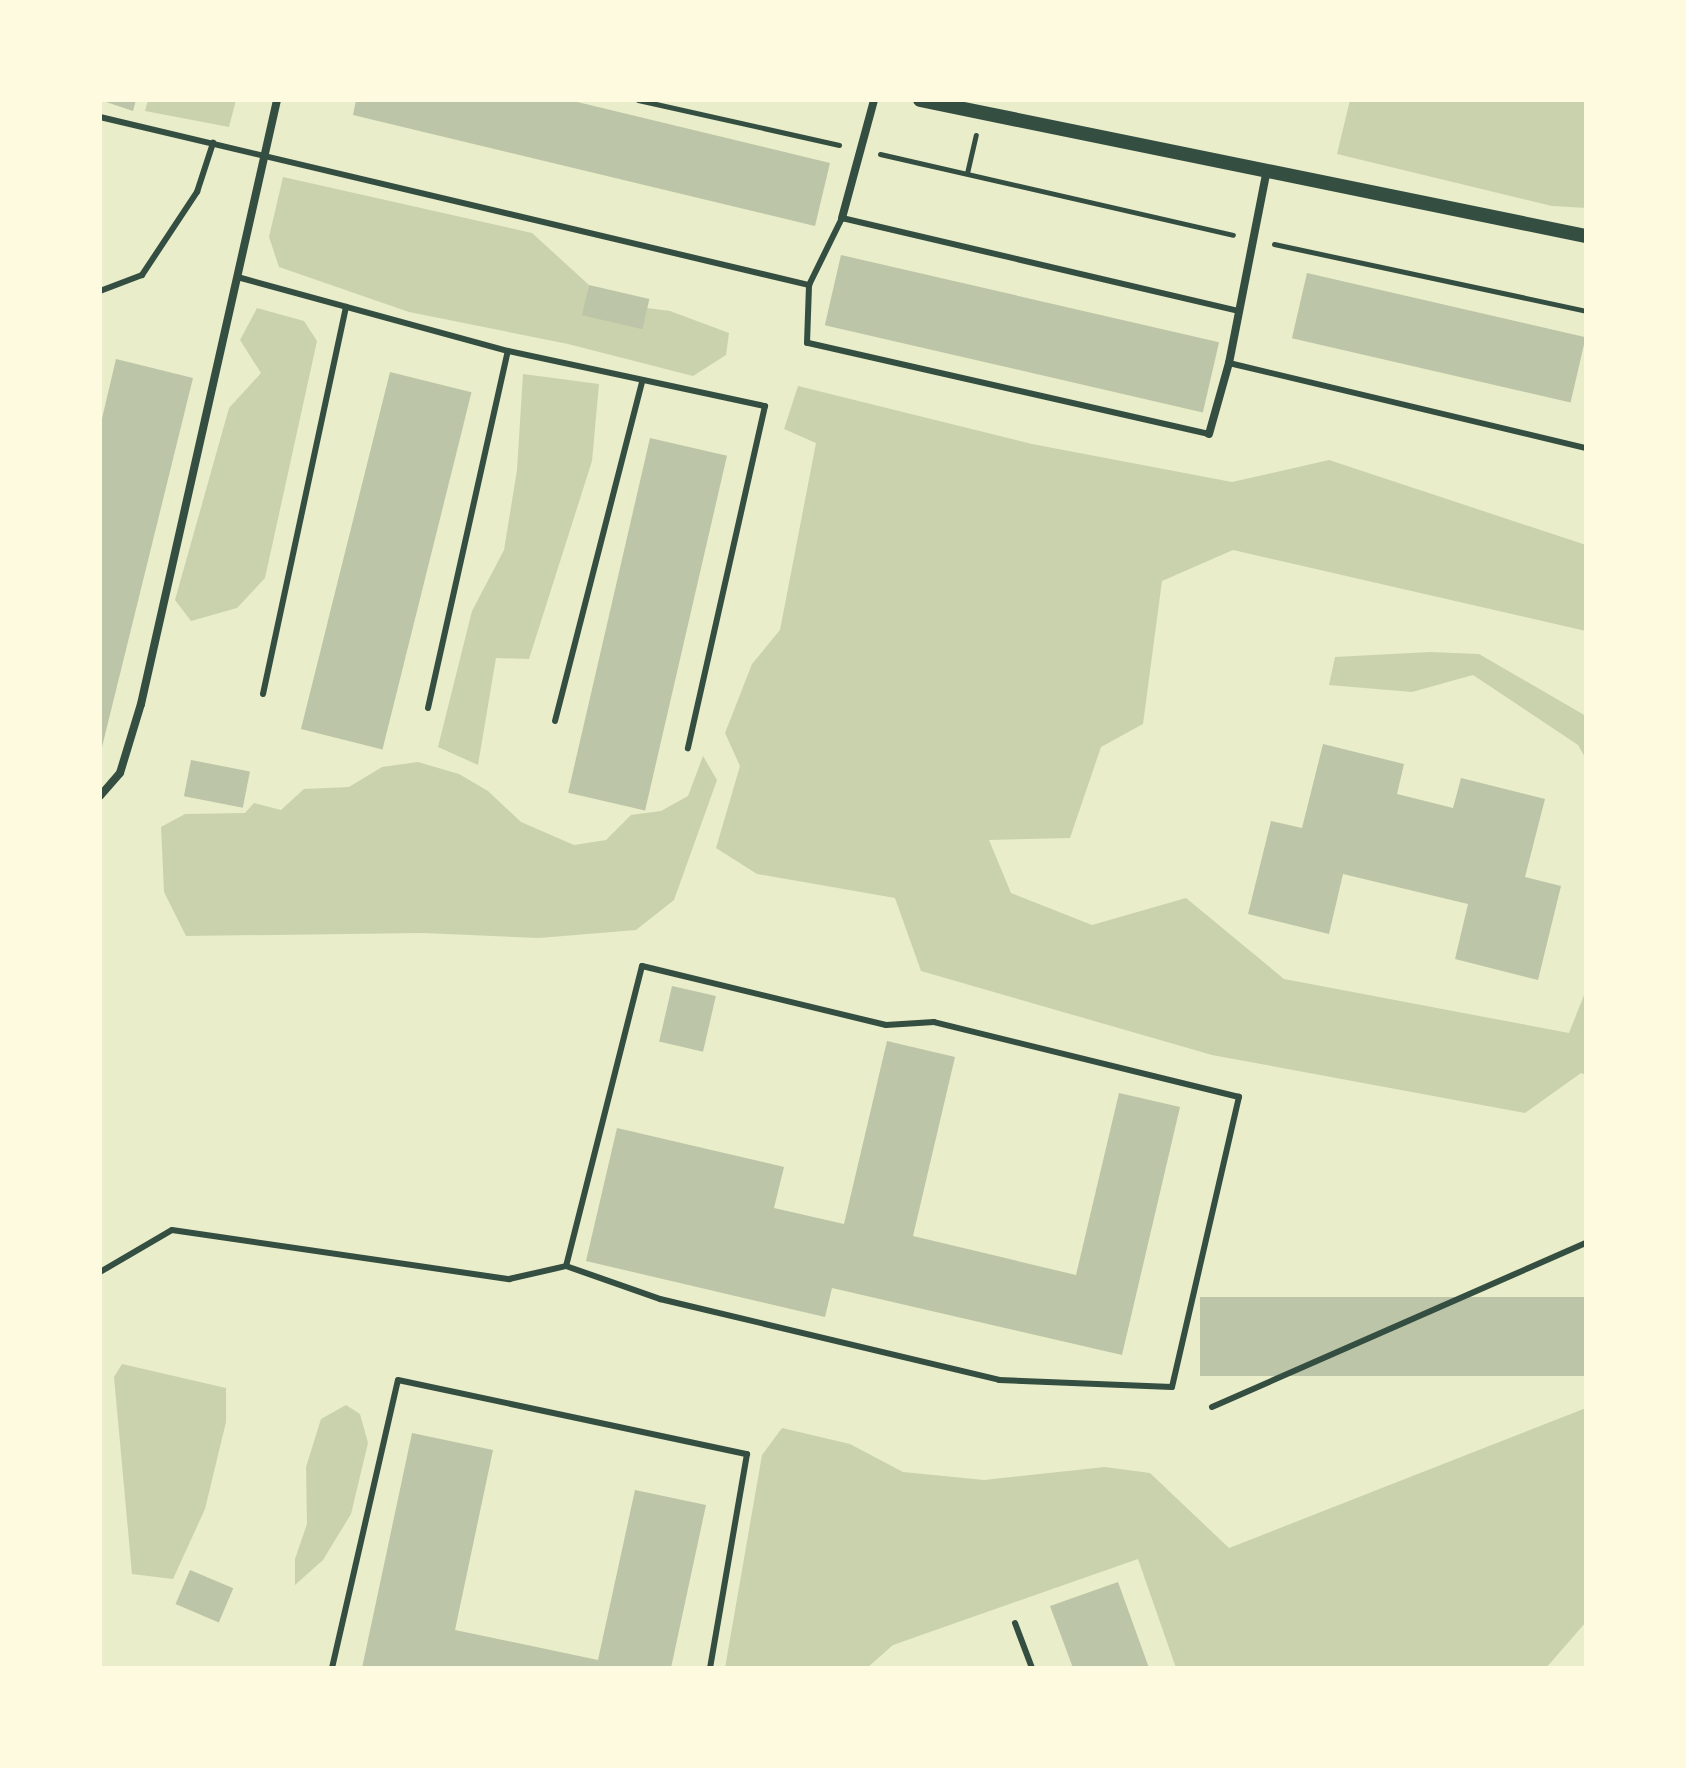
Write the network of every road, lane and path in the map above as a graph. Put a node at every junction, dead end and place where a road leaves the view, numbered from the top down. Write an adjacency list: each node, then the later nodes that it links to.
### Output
1 (277, 100): 8 (street)
2 (638, 100): 7 (path)
3 (874, 100): 7 (street)
4 (920, 100): 9 (street)
5 (100, 117): 6 (lane)
6 (213, 143): 8 (lane); 15 (lane)
7 (861, 149): 10 (street); 12 (path)
8 (266, 155): 13 (street); 14 (lane)
9 (1266, 174): 11 (street); 12 (street)
10 (842, 218): 14 (lane); 17 (lane)
11 (1586, 236)
12 (1251, 239): 17 (street); 18 (path)
13 (241, 278): 16 (lane); 28 (street)
14 (809, 285): 22 (lane)
15 (100, 291)
16 (346, 307): 19 (lane); 24 (lane)
17 (1239, 311): 20 (street)
18 (1586, 311)
19 (508, 351): 21 (lane); 25 (lane)
20 (1229, 363): 22 (street); 23 (lane)
21 (642, 383): 26 (lane); 27 (lane)
22 (1209, 434)
23 (1586, 448)
24 (263, 694)
25 (428, 708)
26 (555, 721)
27 (688, 748)
28 (100, 796)
29 (1586, 1243): 32 (lane)
30 (566, 1266): 30 (lane); 31 (lane)
31 (100, 1272)
32 (1212, 1407)
33 (1015, 1623): 36 (lane)
34 (332, 1668): 35 (lane)
35 (710, 1668)
36 (1032, 1668)

